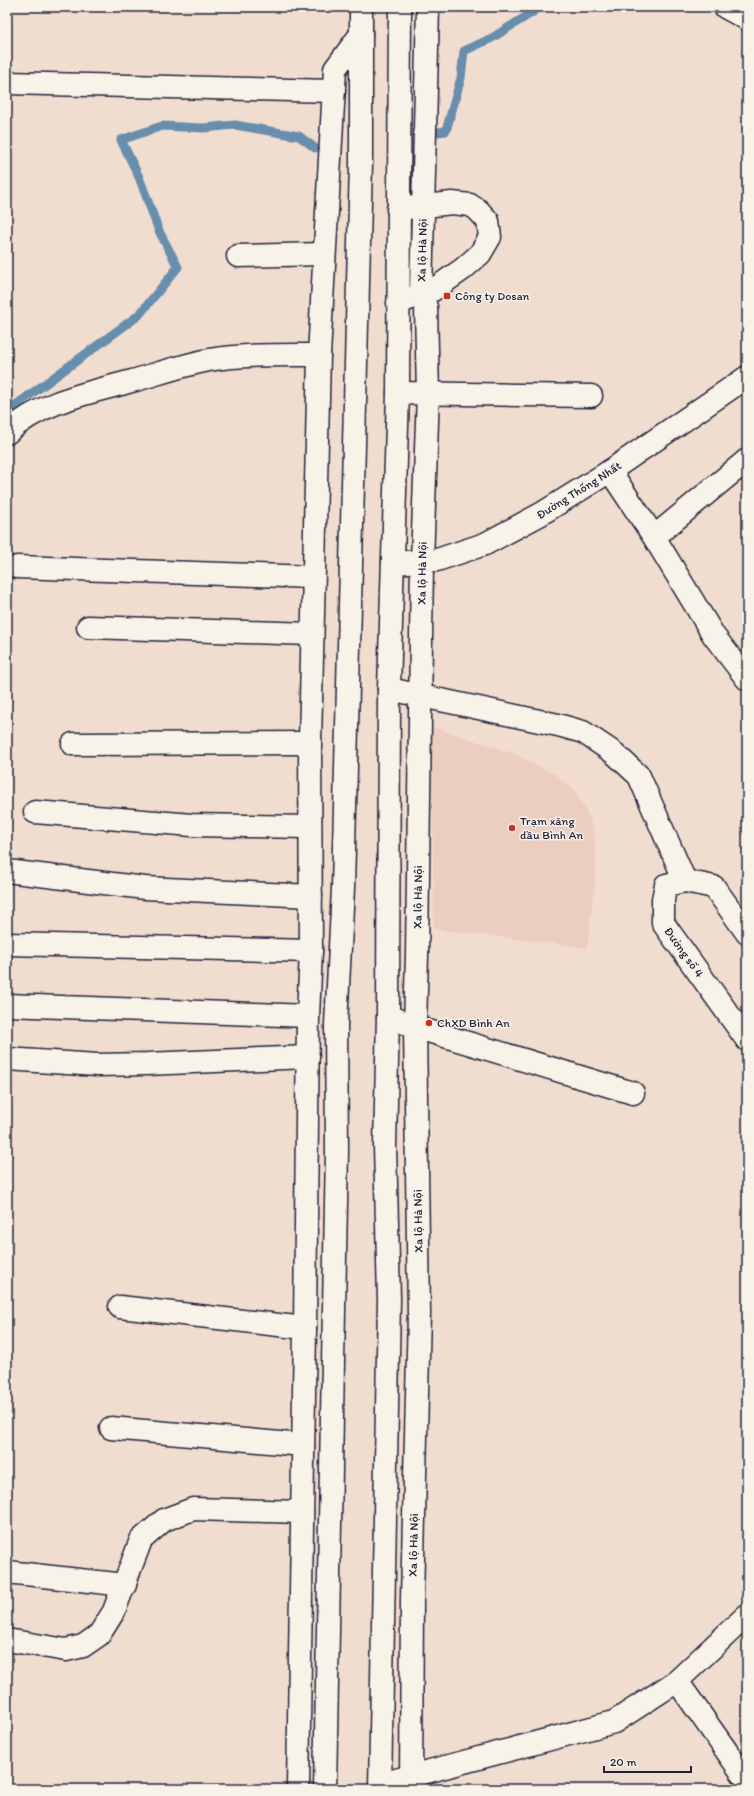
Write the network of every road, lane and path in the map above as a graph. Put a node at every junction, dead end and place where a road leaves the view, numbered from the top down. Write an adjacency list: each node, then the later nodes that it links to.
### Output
1 (361, 7): 6 (main road)
2 (400, 7): 10 (main road, Xa lộ Hà Nội)
3 (428, 7): 9 (main road, Xa lộ Hà Nội)
4 (724, 7): 5 (main road)
5 (747, 19)
6 (361, 34): 8 (main road); 39 (main road)
7 (7, 84): 8 (main road)
8 (334, 91): 11 (main road)
9 (424, 206): 10 (main road); 13 (main road, Xa lộ Hà Nội); 13 (main road)
10 (398, 209): 14 (main road, Xa lộ Hà Nội)
11 (324, 254): 12 (main road); 15 (main road)
12 (238, 256)
13 (421, 294): 14 (main road); 18 (main road, Xa lộ Hà Nội)
14 (398, 303): 17 (main road, Xa lộ Hà Nội)
15 (319, 355): 20 (main road); 27 (main road)
16 (747, 377): 22 (main road, Đường Thống Nhất)
17 (398, 393): 18 (main road); 25 (main road, Xa lộ Hà Nội)
18 (428, 394): 19 (main road); 24 (main road, Xa lộ Hà Nội)
19 (591, 396)
20 (7, 433)
21 (747, 460): 23 (main road)
22 (610, 471): 23 (main road); 24 (main road, Đường Thống Nhất)
23 (654, 537): 30 (main road)
24 (422, 561): 25 (main road, Đường Thống Nhất); 32 (main road, Xa lộ Hà Nội)
25 (393, 563): 31 (main road, Xa lộ Hà Nội)
26 (17, 567): 27 (main road)
27 (313, 577): 29 (main road)
28 (88, 628): 29 (main road)
29 (312, 634): 33 (main road)
30 (747, 679)
31 (389, 689): 32 (main road); 46 (main road, Xa lộ Hà Nội)
32 (421, 695): 38 (main road); 48 (main road, Xa lộ Hà Nội)
33 (310, 743): 34 (main road); 36 (main road)
34 (73, 744)
35 (35, 812): 36 (main road)
36 (309, 826): 40 (main road)
37 (7, 871): 40 (main road)
38 (685, 880): 41 (main road, Đường số 4); 49 (main road, Đường số 4)
39 (343, 888): 40 (main road); 47 (main road)
40 (311, 892): 43 (main road)
41 (747, 933)
42 (7, 944): 43 (main road)
43 (311, 951): 45 (main road)
44 (7, 1005): 45 (main road)
45 (308, 1016): 47 (main road); 50 (main road)
46 (388, 1016): 48 (main road); 65 (main road, Xa lộ Hà Nội)
47 (336, 1025): 67 (main road)
48 (415, 1027): 52 (main road); 64 (main road, Xa lộ Hà Nội)
49 (747, 1040)
50 (308, 1057): 51 (main road); 54 (main road)
51 (7, 1059)
52 (633, 1093)
53 (120, 1307): 54 (main road)
54 (305, 1328): 56 (main road)
55 (111, 1428): 56 (main road)
56 (303, 1445): 57 (main road)
57 (302, 1512): 59 (main road); 66 (main road)
58 (7, 1572): 59 (main road)
59 (125, 1585): 61 (main road)
60 (747, 1615): 62 (main road)
61 (7, 1640)
62 (677, 1680): 63 (main road); 64 (main road)
63 (747, 1780)
64 (411, 1783): 65 (main road)
65 (381, 1787)
66 (298, 1789)
67 (325, 1789)

